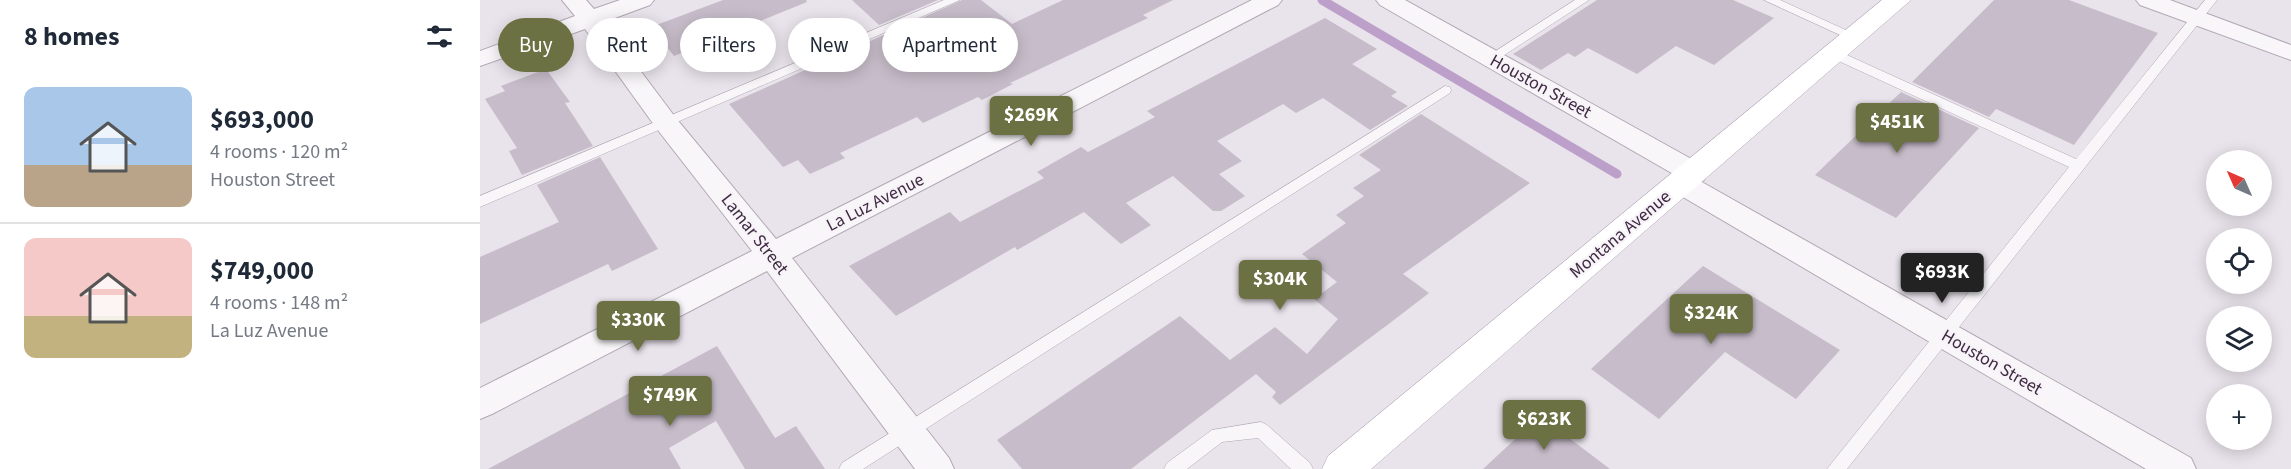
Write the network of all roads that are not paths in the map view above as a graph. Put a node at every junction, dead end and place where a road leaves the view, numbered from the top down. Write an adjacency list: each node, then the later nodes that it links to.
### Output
1 (642, 0): 9 (street)
2 (954, 0): 16 (lane)
3 (1270, 0): 20 (street, La Luz Avenue)
4 (1388, 0): 13 (street, Houston Street)
5 (1583, 0): 13 (lane)
6 (1770, 0): 11 (lane)
7 (1898, 0): 11 (main road, Montana Avenue)
8 (2148, 0): 10 (street)
9 (582, 9): 14 (street); 16 (street, Lamar Street)
10 (2204, 9): 12 (street); 17 (lane)
11 (1844, 45): 17 (lane); 18 (main road, Montana Avenue)
12 (2291, 53)
13 (1491, 58): 18 (street, Houston Street)
14 (480, 59)
15 (1445, 90): 23 (lane)
16 (666, 123): 19 (lane); 20 (street, Lamar Street)
17 (2079, 166): 21 (lane)
18 (1687, 178): 21 (street, Houston Street); 28 (main road, Montana Avenue)
19 (480, 202)
20 (772, 255): 22 (street, La Luz Avenue); 23 (street, Lamar Street)
21 (1945, 335): 29 (lane); 30 (street, Houston Street)
22 (480, 404)
23 (907, 431): 24 (lane); 25 (street, Lamar Street)
24 (848, 469)
25 (936, 469)
26 (1173, 469): 27 (lane)
27 (1304, 469)
28 (1342, 469)
29 (1836, 469)
30 (2178, 469)

